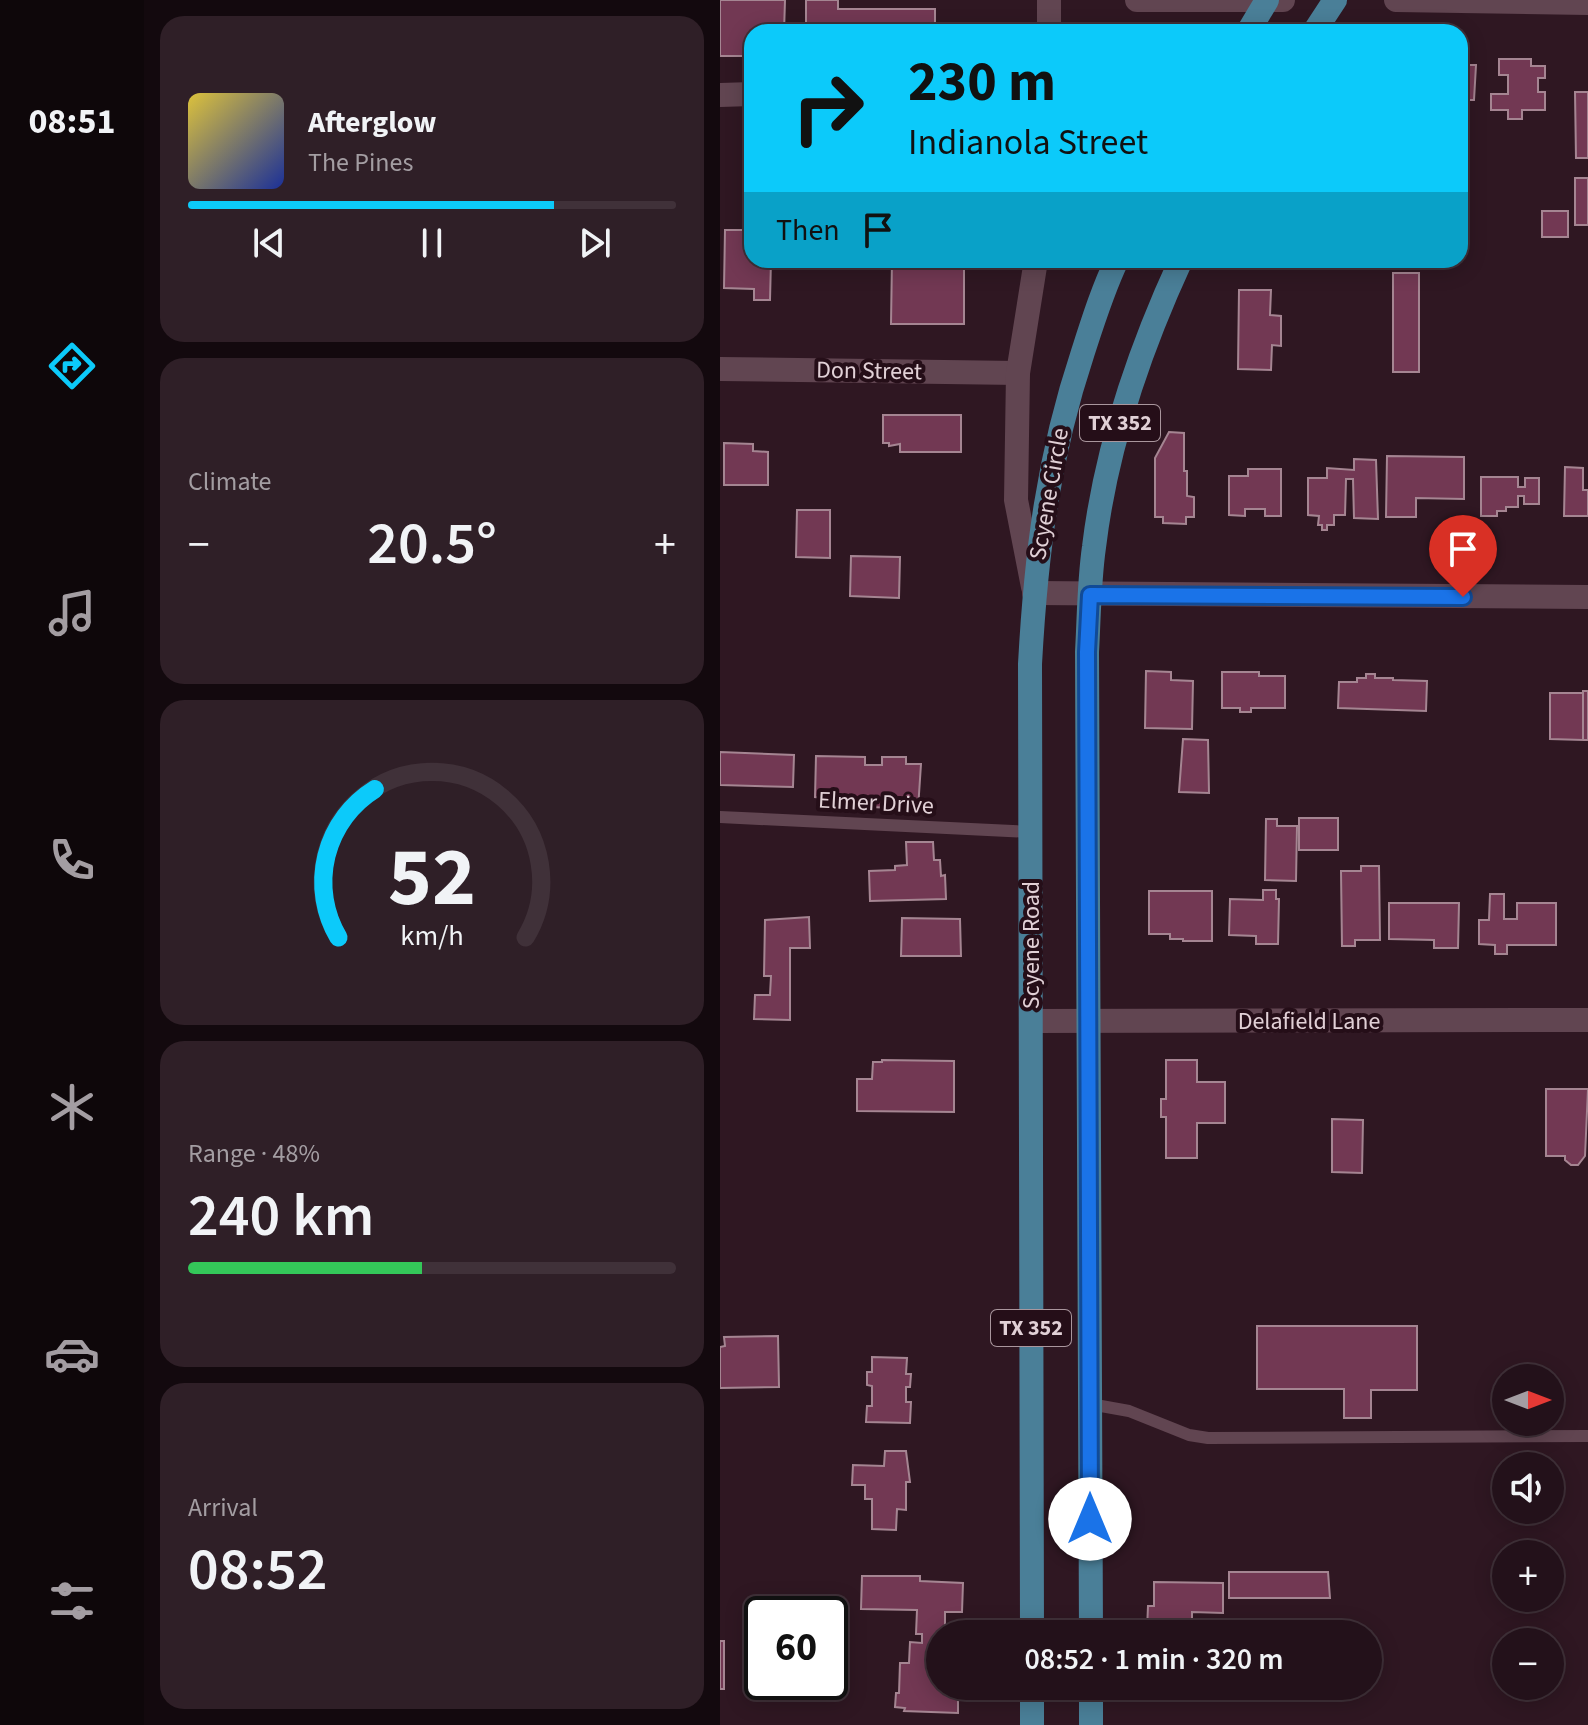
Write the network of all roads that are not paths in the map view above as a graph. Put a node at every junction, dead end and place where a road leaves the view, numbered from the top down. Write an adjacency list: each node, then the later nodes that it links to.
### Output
1 (1049, 0): 8 (street)
2 (1137, 0): 3 (street)
3 (1267, 0): 4 (street); 9 (main road)
4 (1283, 0)
5 (1335, 0): 10 (main road)
6 (1396, 0): 7 (street)
7 (1588, 3)
8 (1049, 24)
9 (1253, 24)
10 (1319, 24)
11 (744, 94): 12 (street)
12 (720, 95)
13 (1035, 268): 17 (street, Scyene Road)
14 (1114, 268): 18 (main road, Scyene Circle / TX 352)
15 (1178, 268): 19 (main road, TX 352)
16 (720, 369): 17 (street, Don Street)
17 (1018, 373): 18 (street, Scyene Road)
18 (1034, 593): 19 (street); 22 (main road, Scyene Road / TX 352)
19 (1090, 595): 20 (street); 25 (main road, TX 352)
20 (1588, 597)
21 (720, 817): 22 (lane, Elmer Drive)
22 (1031, 832): 24 (main road, Scyene Road / TX 352)
23 (1588, 1020): 25 (street, Delafield Lane)
24 (1031, 1021): 25 (street, Delafield Lane); 28 (main road, Scyene Road / TX 352)
25 (1090, 1021): 26 (main road, TX 352)
26 (1090, 1404): 27 (lane); 29 (main road, TX 352)
27 (1588, 1436)
28 (1032, 1620)
29 (1091, 1620)
30 (1032, 1700): 32 (main road)
31 (1091, 1700): 33 (main road)
32 (1032, 1725)
33 (1091, 1725)

